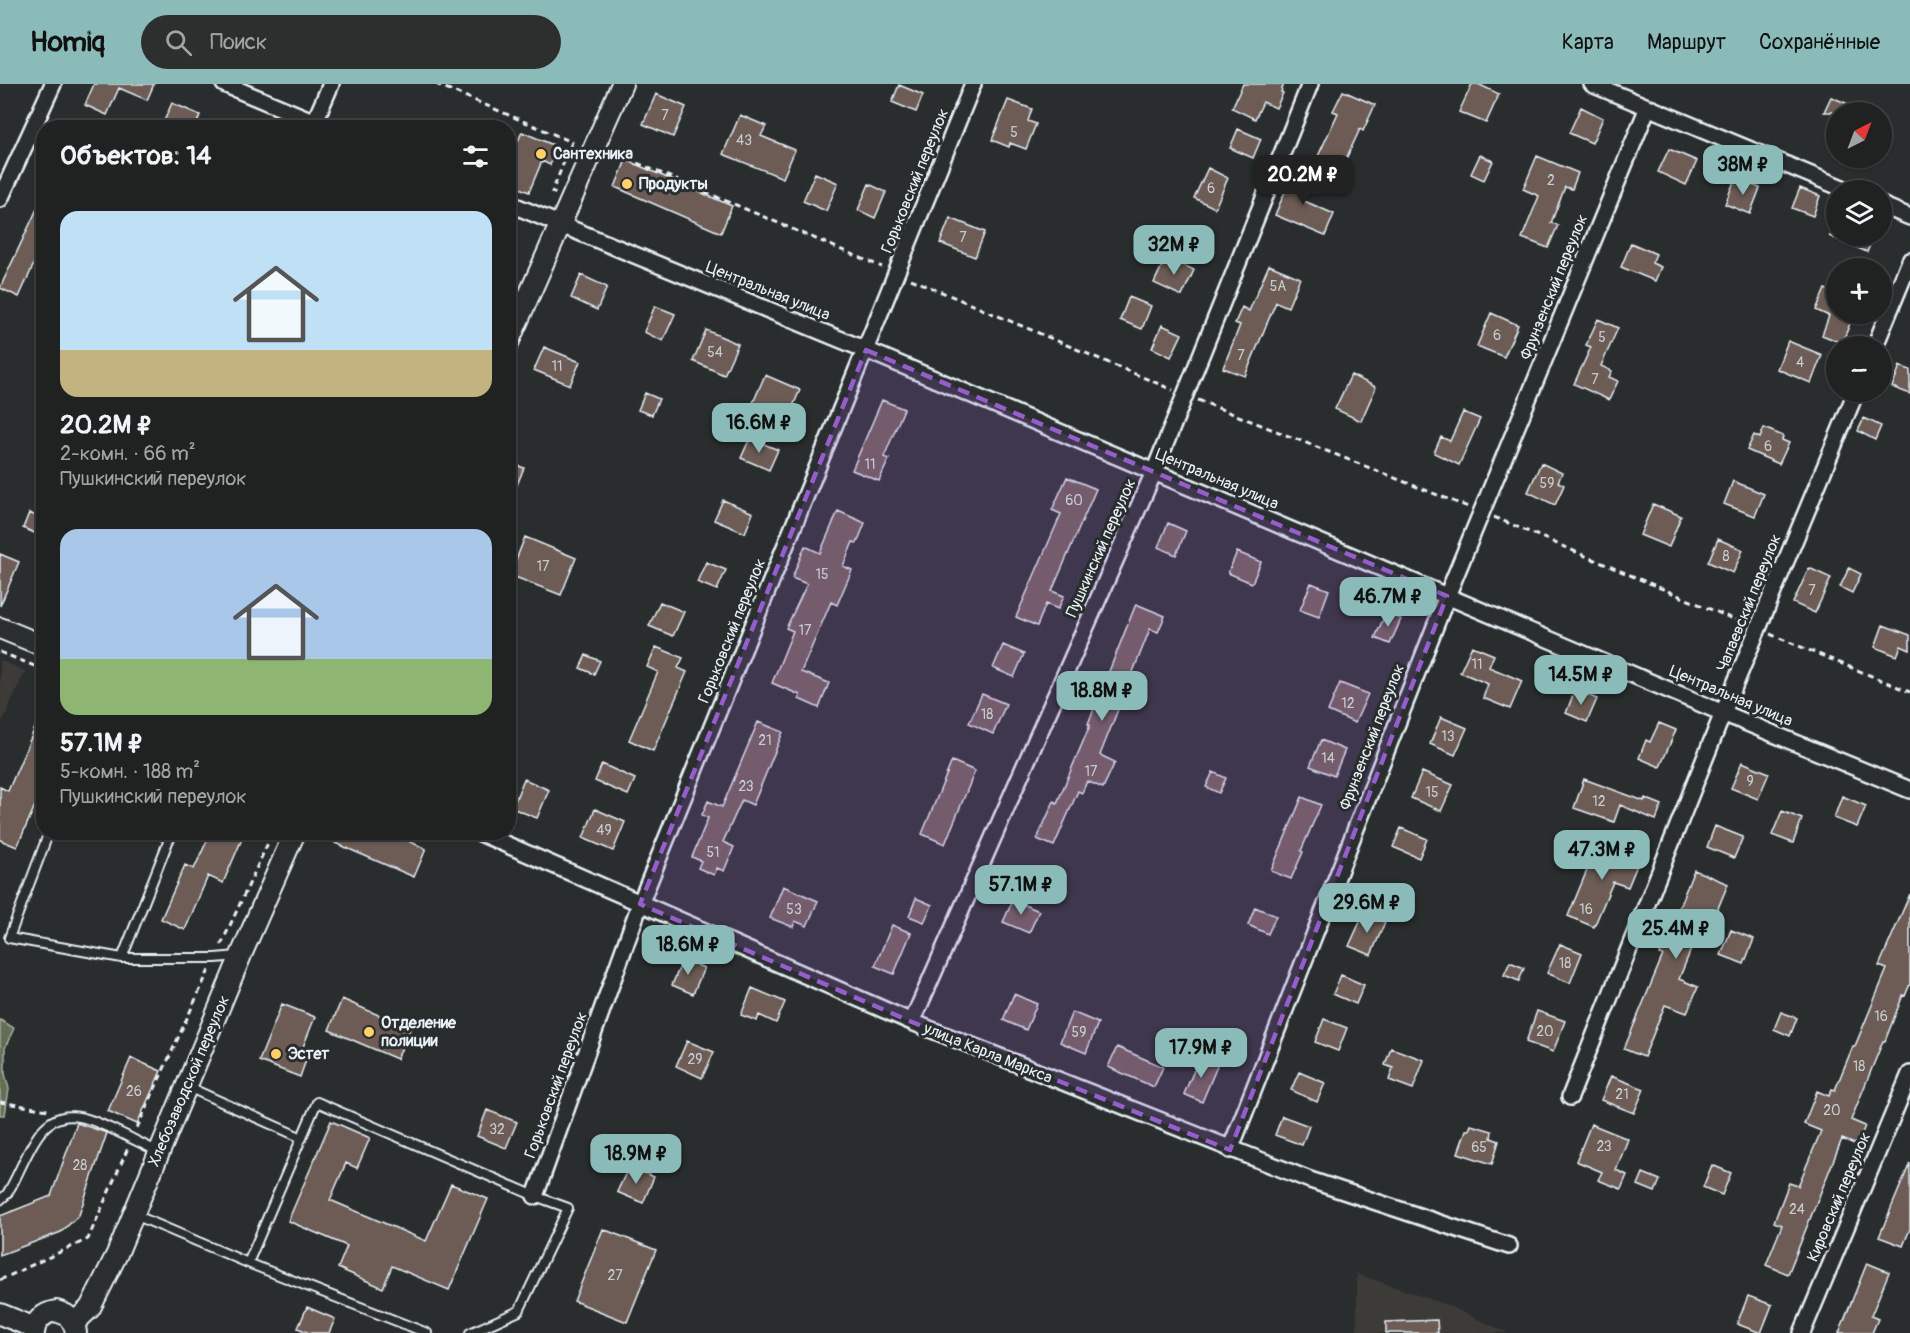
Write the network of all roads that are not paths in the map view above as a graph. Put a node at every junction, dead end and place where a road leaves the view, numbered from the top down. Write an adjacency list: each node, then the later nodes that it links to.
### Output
1 (53, 84): 9 (street)
2 (224, 84): 10 (street)
3 (331, 84): 11 (street)
4 (622, 84): 18 (street)
5 (973, 84): 22 (street, Горьковский переулок)
6 (1310, 84): 24 (street, Пушкинский переулок)
7 (1592, 84): 8 (street)
8 (1648, 107): 13 (street); 25 (street, Фрунзенский переулок)
9 (36, 120)
10 (307, 120)
11 (320, 120)
12 (36, 121): 14 (street)
13 (1826, 182)
14 (0, 199)
15 (516, 207): 18 (street, Центральная улица)
16 (1892, 210): 17 (street)
17 (1910, 217)
18 (560, 225): 20 (street); 22 (street, Центральная улица)
19 (1910, 261): 21 (street)
20 (516, 325)
21 (1879, 336)
22 (866, 350): 24 (street, Центральная улица); 34 (street, Горьковский переулок)
23 (1852, 402): 28 (street, Чапаевский переулок)
24 (1154, 472): 25 (street, Центральная улица); 37 (street, Пушкинский переулок)
25 (1447, 596): 28 (street, Центральная улица); 42 (street, Фрунзенский переулок)
26 (0, 628): 27 (street)
27 (36, 643)
28 (1723, 713): 29 (street, Центральная улица); 40 (street, Чапаевский переулок)
29 (1910, 790)
30 (46, 840): 36 (lane)
31 (169, 840): 36 (lane)
32 (291, 840): 35 (street, Хлебозаводской переулок)
33 (496, 840): 34 (street, улица Карла Маркса)
34 (640, 904): 37 (street, улица Карла Маркса); 44 (street, Горьковский переулок)
35 (241, 955): 36 (lane); 39 (street, Хлебозаводской переулок)
36 (123, 958)
37 (912, 1022): 42 (street, улица Карла Маркса)
38 (1910, 1074): 54 (street, Кировский переулок)
39 (188, 1087): 41 (lane); 43 (street, Хлебозаводской переулок)
40 (1570, 1097)
41 (302, 1138): 44 (lane); 48 (lane)
42 (1230, 1150): 47 (street, улица Карла Маркса)
43 (160, 1153): 45 (lane); 46 (street, Хлебозаводской переулок)
44 (535, 1196): 53 (lane)
45 (0, 1200)
46 (134, 1214): 48 (lane); 50 (street, Хлебозаводской переулок)
47 (1509, 1246)
48 (248, 1263): 52 (lane)
49 (0, 1314): 51 (street)
50 (75, 1328): 51 (street)
51 (34, 1330)
52 (427, 1333)
53 (470, 1333)
54 (1802, 1333)

